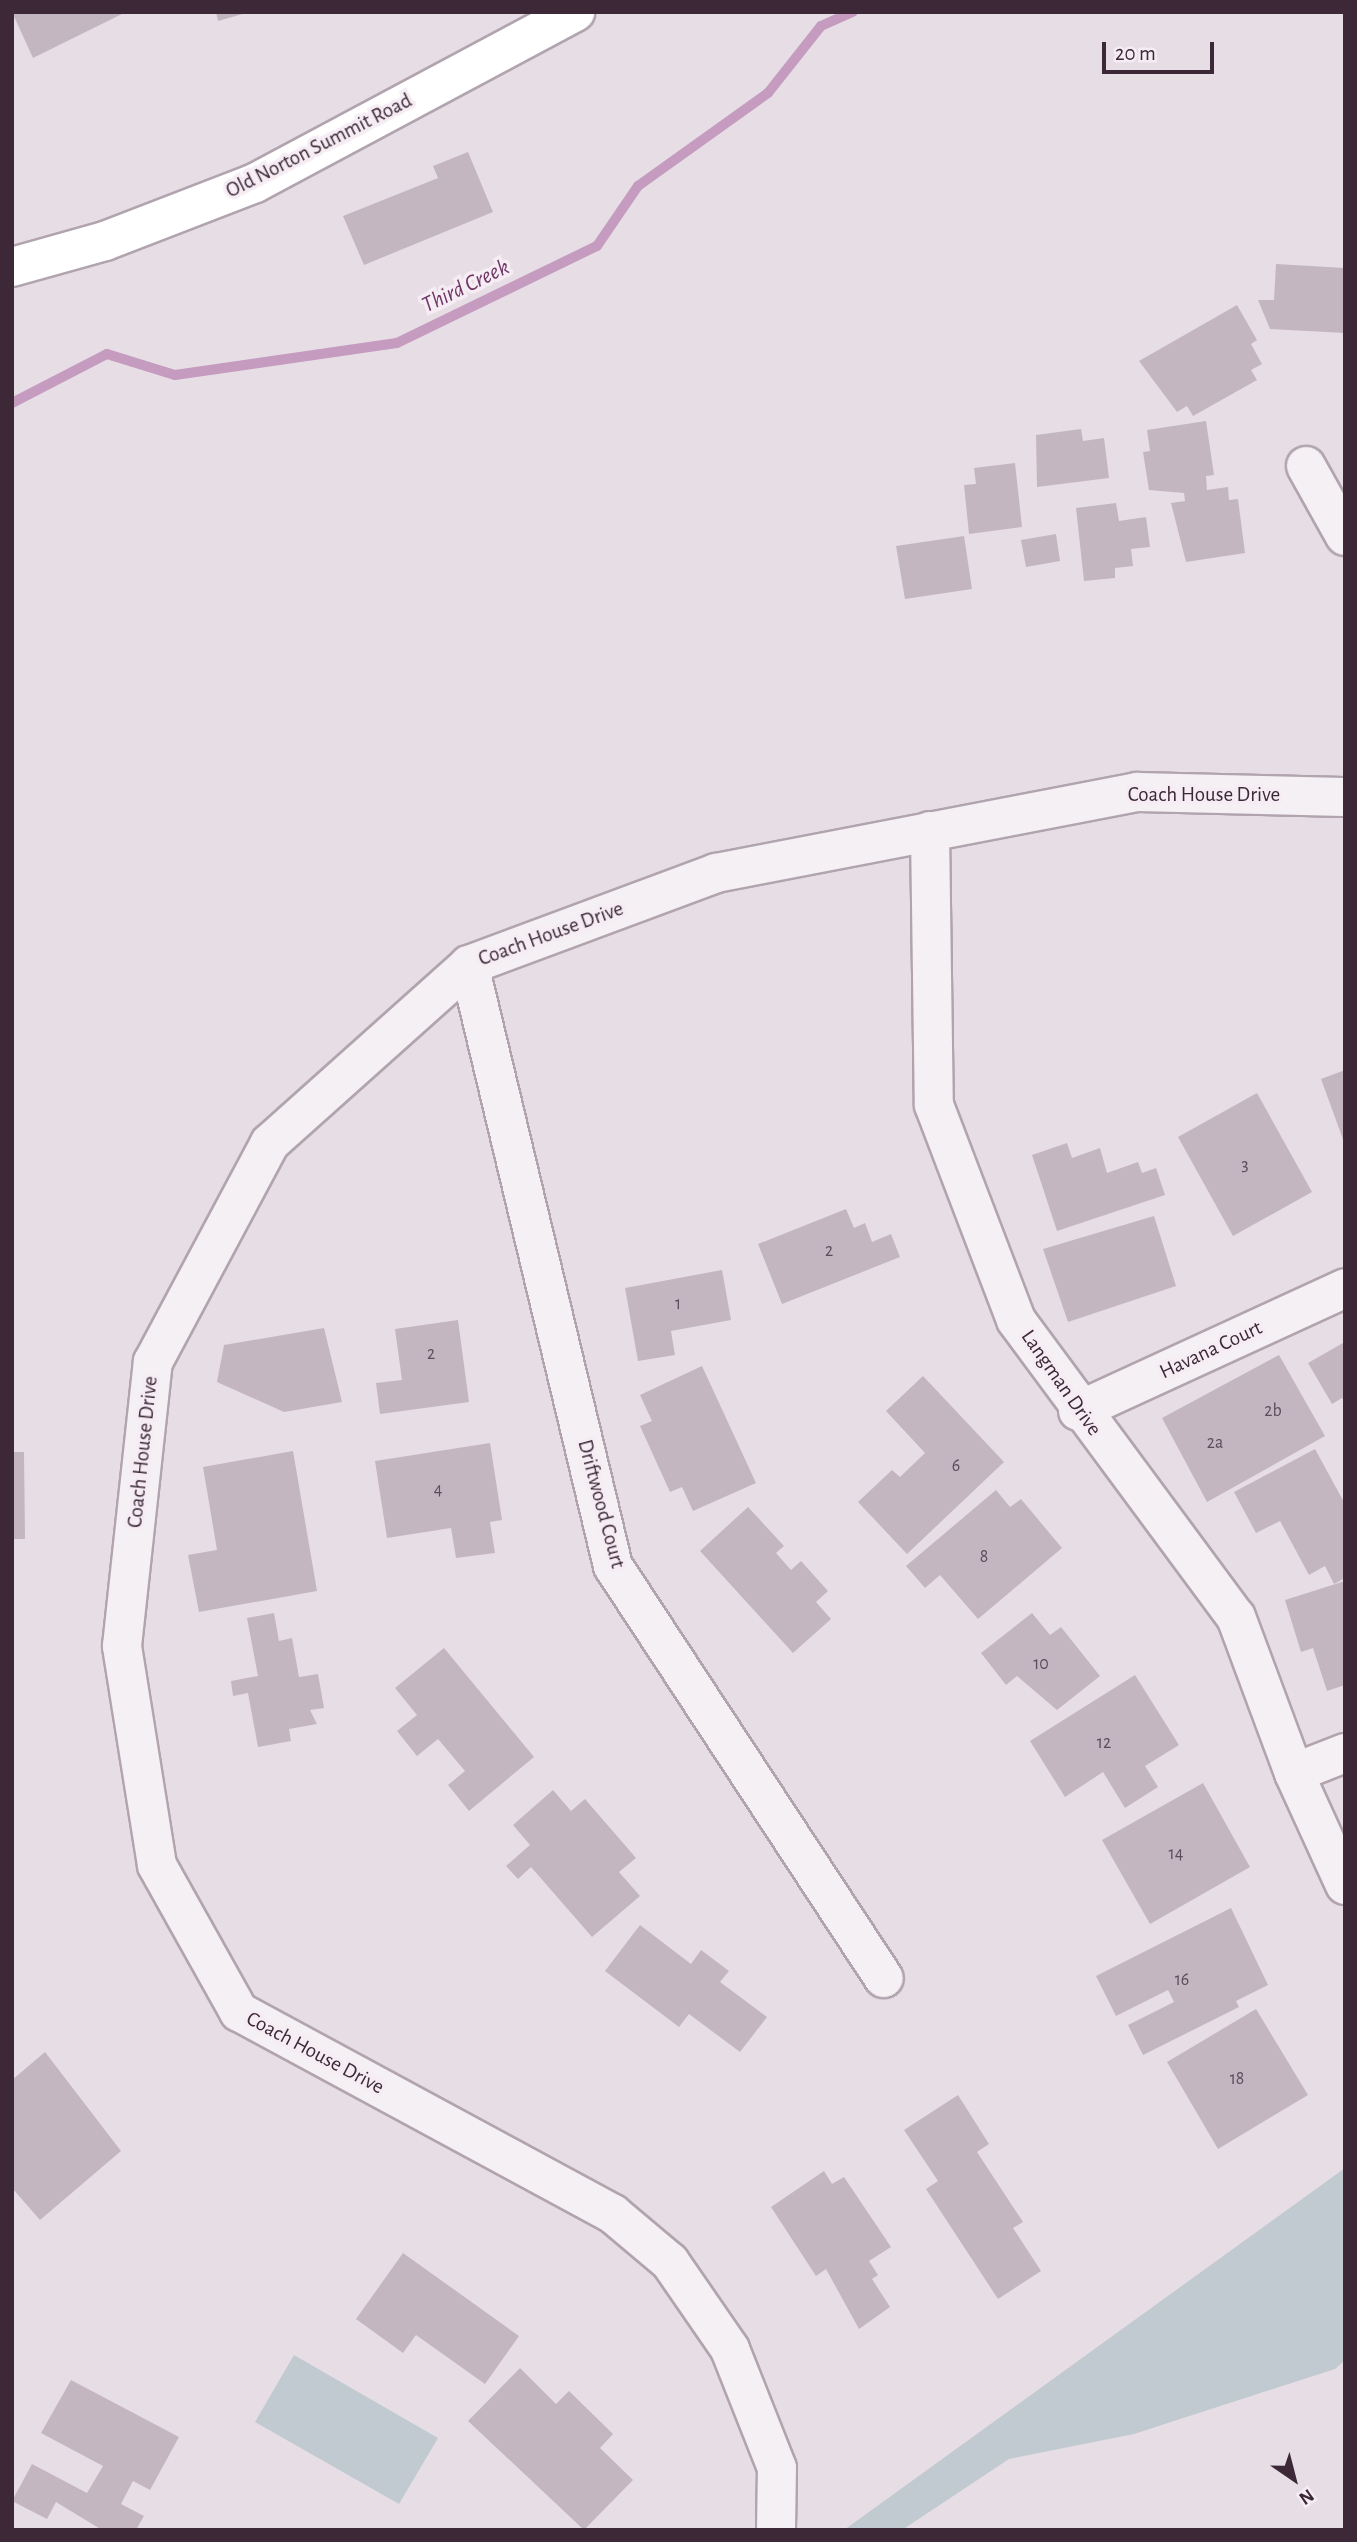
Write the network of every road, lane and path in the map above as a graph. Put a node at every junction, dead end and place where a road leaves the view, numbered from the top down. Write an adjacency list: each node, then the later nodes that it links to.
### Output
1 (575, 12): 2 (main road, Old Norton Summit Road)
2 (12, 267)
3 (1306, 466): 4 (street)
4 (1345, 536)
5 (1345, 797): 6 (street, Coach House Drive)
6 (930, 831): 7 (street, Coach House Drive); 9 (street, Langman Drive)
7 (469, 965): 13 (street, Driftwood Court); 14 (street, Coach House Drive)
8 (1345, 1288): 9 (street, Havana Court)
9 (1078, 1411): 11 (street, Langman Drive)
10 (1345, 1753): 11 (street)
11 (1294, 1773): 12 (street, Langman Drive)
12 (1345, 1885)
13 (884, 1978)
14 (776, 2530)

